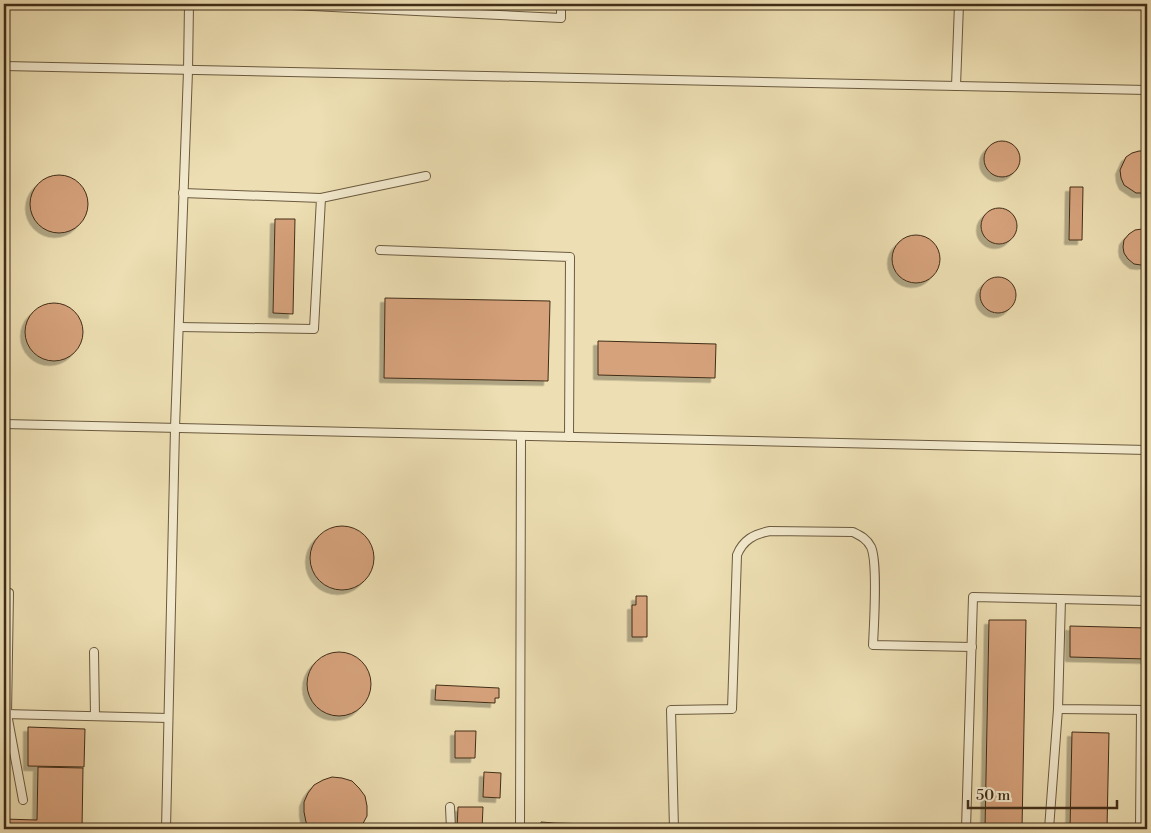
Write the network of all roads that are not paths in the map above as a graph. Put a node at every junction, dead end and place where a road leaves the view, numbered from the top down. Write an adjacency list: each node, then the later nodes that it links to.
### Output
1 (189, 4): 6 (lane)
2 (270, 4): 3 (lane)
3 (561, 4)
4 (959, 4): 7 (lane)
5 (4, 66): 6 (lane)
6 (188, 71): 7 (lane); 10 (lane)
7 (956, 86): 8 (lane)
8 (1147, 90)
9 (426, 176): 11 (lane)
10 (184, 193): 11 (lane); 13 (lane)
11 (321, 198): 13 (lane)
12 (380, 250): 17 (lane)
13 (179, 327): 15 (lane)
14 (4, 424): 15 (lane)
15 (175, 428): 16 (lane); 28 (lane)
16 (521, 436): 17 (lane); 33 (lane)
17 (569, 437): 18 (lane)
18 (1147, 450)
19 (4, 592): 26 (lane)
20 (1061, 599): 21 (lane); 22 (lane); 24 (lane)
21 (1147, 601)
22 (972, 647): 34 (lane); 35 (lane)
23 (94, 652): 27 (lane)
24 (1058, 709): 25 (lane); 36 (lane)
25 (1144, 710): 37 (lane)
26 (5, 714): 27 (lane); 29 (lane)
27 (95, 716): 28 (lane)
28 (168, 718): 31 (lane)
29 (23, 800)
30 (450, 807): 32 (lane)
31 (166, 829)
32 (451, 829)
33 (520, 829)
34 (674, 829)
35 (966, 829)
36 (1048, 829)
37 (1140, 829)

